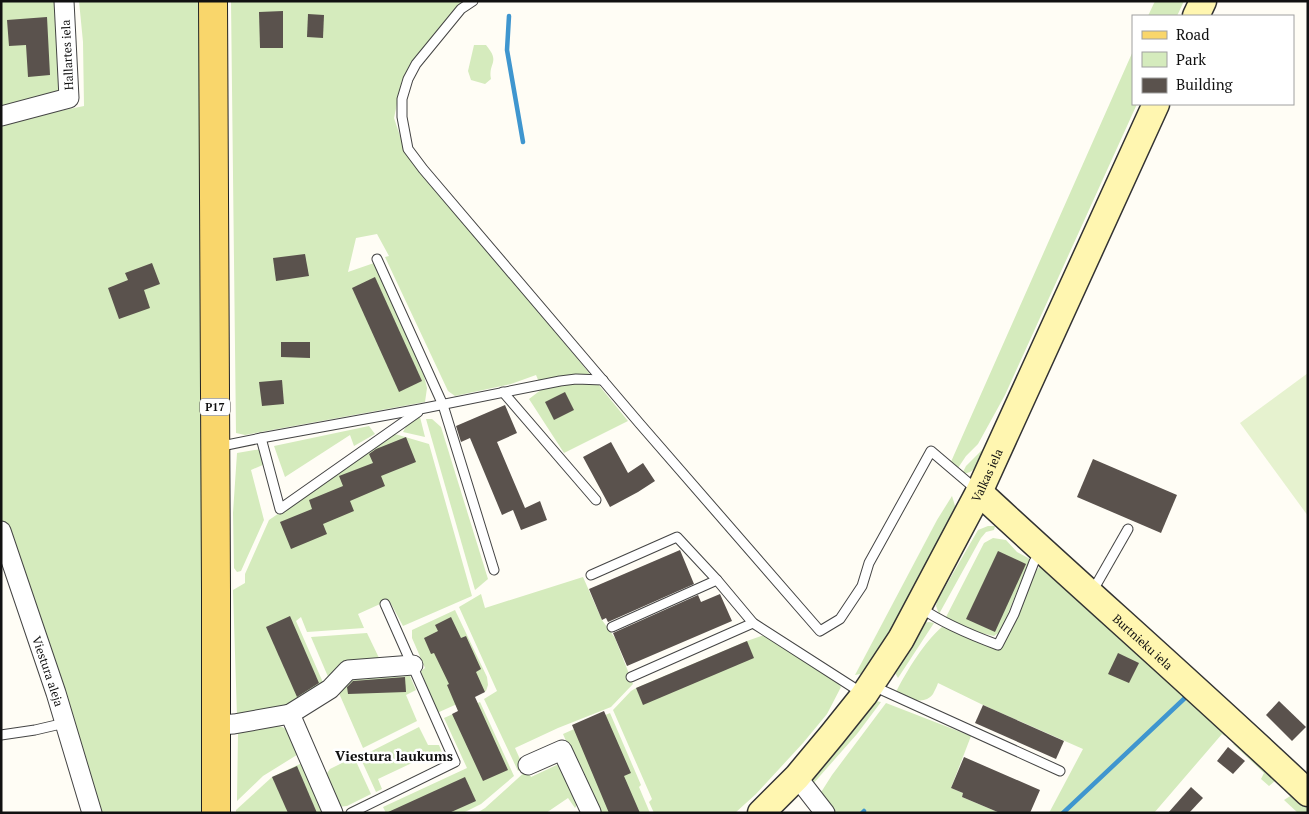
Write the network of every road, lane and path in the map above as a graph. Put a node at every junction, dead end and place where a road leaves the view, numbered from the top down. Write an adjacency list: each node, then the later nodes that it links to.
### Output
1 (64, 1): 7 (street, Hallartes iela)
2 (213, 1): 14 (main road, P17)
3 (473, 1): 9 (lane)
4 (1203, 1): 5 (main road)
5 (1196, 15)
6 (1156, 105): 15 (main road, Valkas iela)
7 (1, 116)
8 (377, 259): 11 (lane)
9 (603, 380): 10 (lane); 15 (lane)
10 (503, 392): 11 (lane); 16 (lane)
11 (443, 405): 12 (lane); 20 (lane)
12 (420, 409): 13 (lane); 13 (lane)
13 (261, 438): 14 (lane)
14 (216, 448): 33 (main road, P17)
15 (979, 492): 19 (main road, Burtnieku iela); 25 (main road, Valkas iela)
16 (596, 500)
17 (1128, 529): 23 (lane)
18 (1, 531): 32 (street, Viestura aleja)
19 (1042, 551): 23 (main road, Burtnieku iela); 25 (lane)
20 (494, 570)
21 (591, 575): 22 (lane)
22 (717, 580): 26 (lane); 27 (lane)
23 (1090, 594): 38 (main road, Burtnieku iela)
24 (385, 604): 28 (lane)
25 (918, 607): 30 (main road, Valkas iela)
26 (753, 623): 29 (lane); 30 (lane)
27 (612, 627)
28 (413, 665): 31 (street); 42 (lane)
29 (631, 677)
30 (867, 690): 36 (lane); 37 (main road, Valkas iela)
31 (290, 714): 33 (street); 41 (street)
32 (65, 723): 34 (lane); 39 (street, Viestura aleja)
33 (216, 725): 40 (main road, P17)
34 (1, 735)
35 (528, 765): 43 (street)
36 (1060, 771)
37 (797, 777): 44 (main road, Valkas iela); 45 (street)
38 (1308, 793)
39 (92, 813)
40 (216, 813)
41 (333, 813)
42 (351, 813)
43 (590, 813)
44 (761, 813)
45 (825, 813)

